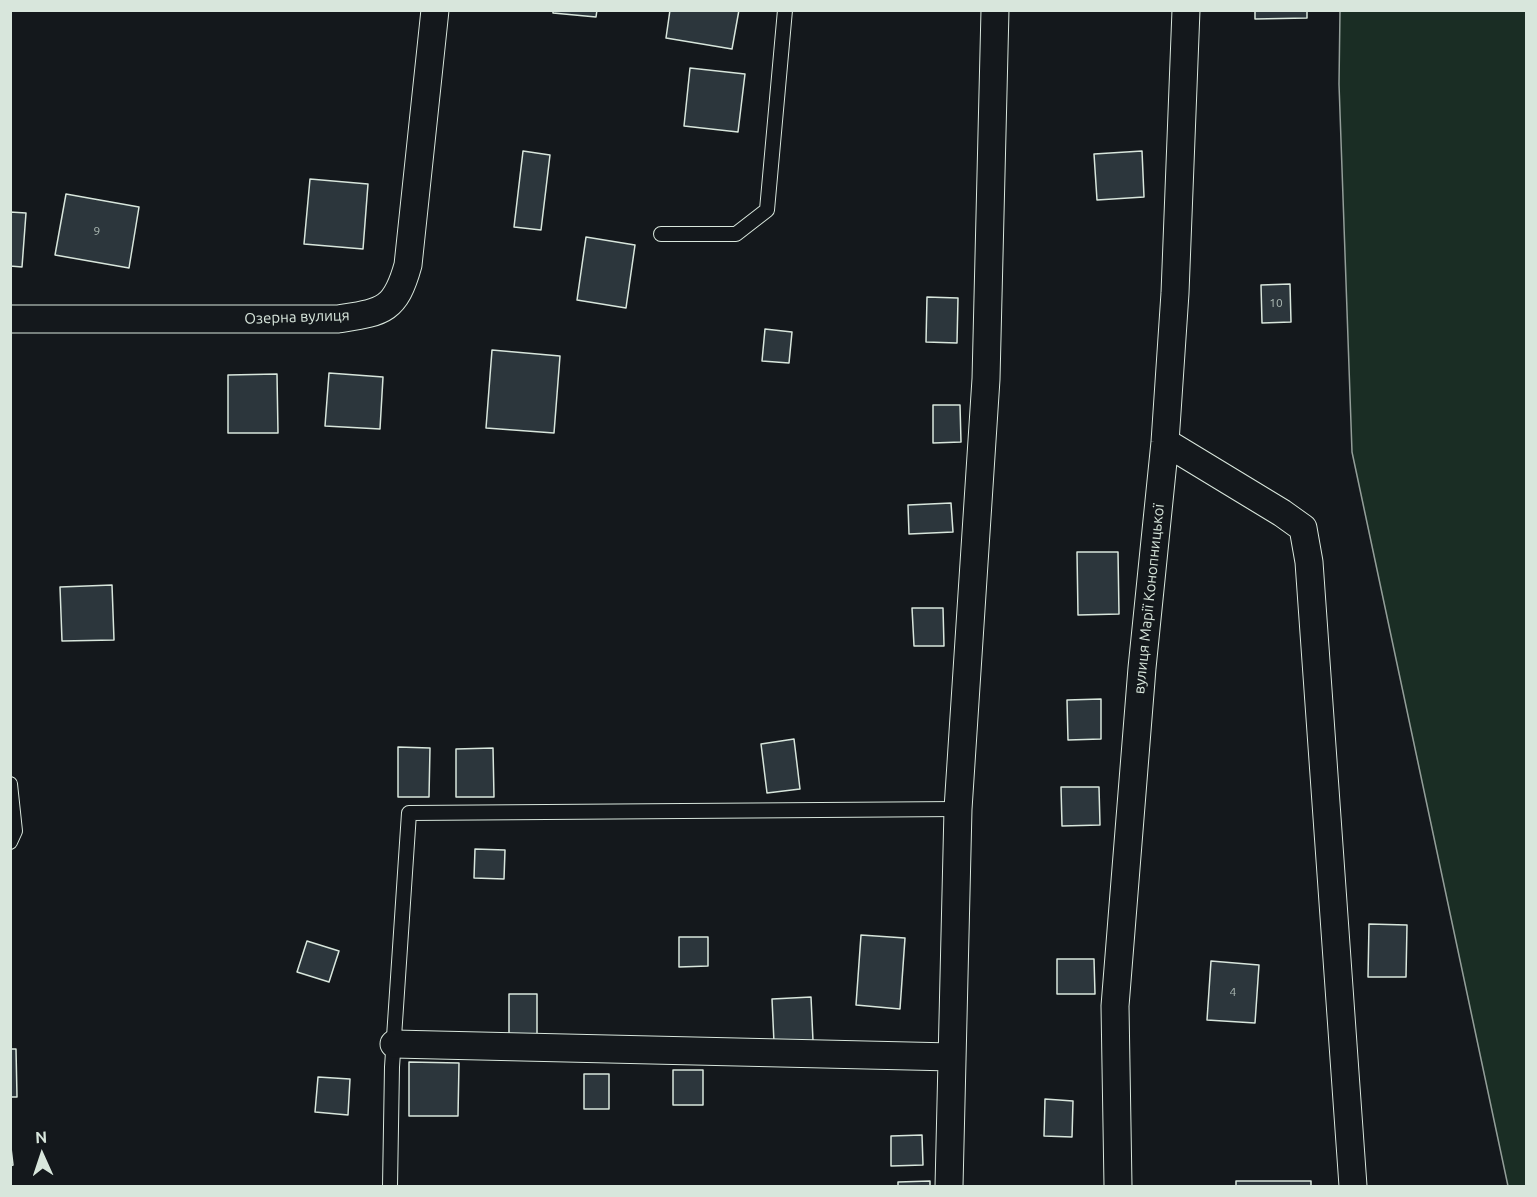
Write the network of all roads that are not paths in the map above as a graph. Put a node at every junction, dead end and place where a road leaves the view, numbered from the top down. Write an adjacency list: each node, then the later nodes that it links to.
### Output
1 (435, 10): 6 (street, Озерна вулиця)
2 (785, 10): 5 (lane)
3 (995, 10): 9 (street)
4 (1186, 10): 7 (street, вулиця Марії Конопницької)
5 (661, 234)
6 (10, 320)
7 (1165, 442): 15 (street, вулиця Марії Конопницької); 16 (street)
8 (10, 784): 10 (lane)
9 (958, 809): 11 (lane); 12 (street)
10 (10, 842)
11 (394, 1044): 12 (street); 13 (lane)
12 (952, 1057): 14 (street)
13 (390, 1186)
14 (949, 1186)
15 (1118, 1186)
16 (1353, 1186)

